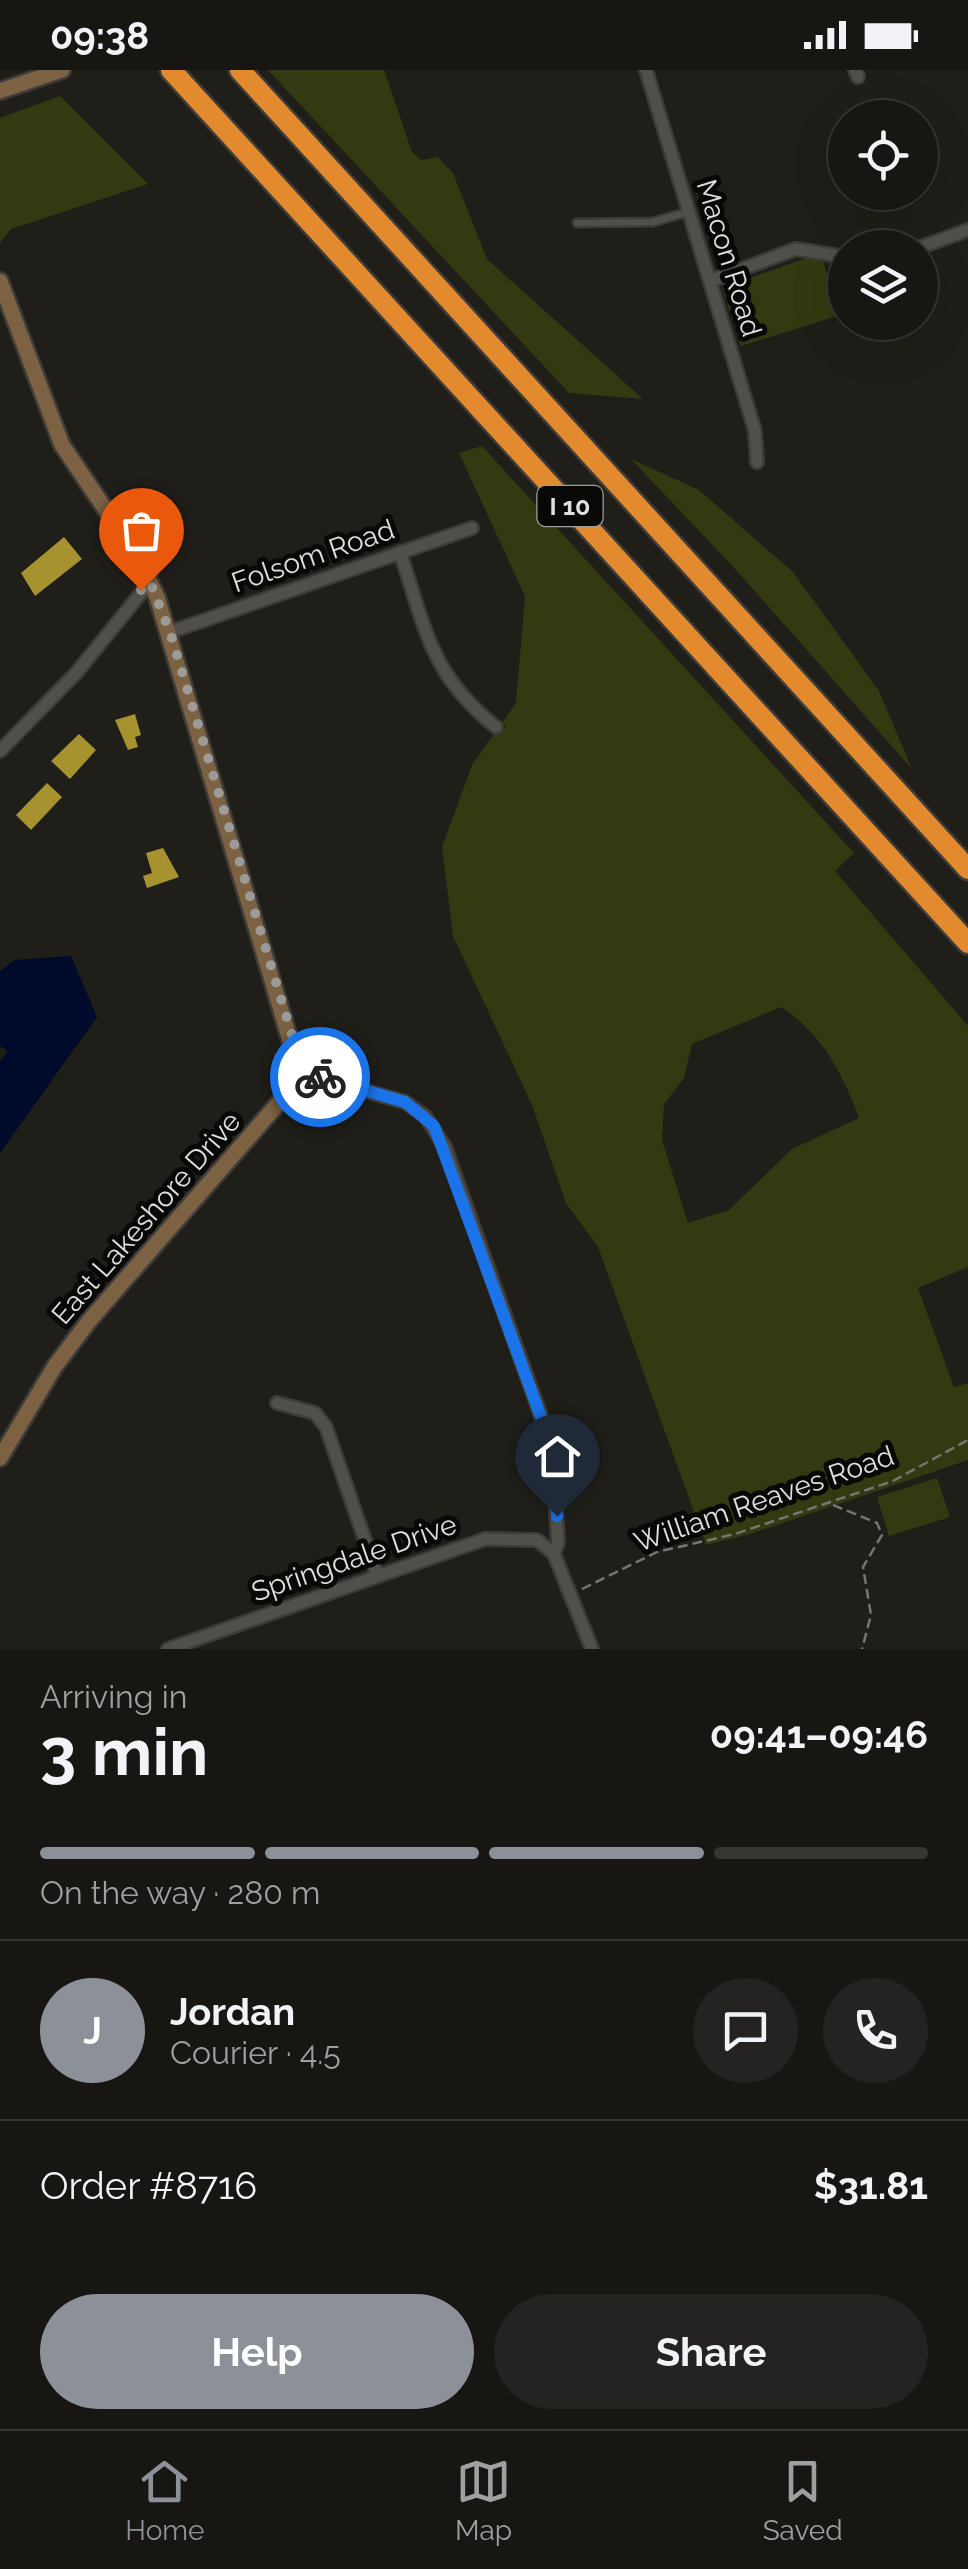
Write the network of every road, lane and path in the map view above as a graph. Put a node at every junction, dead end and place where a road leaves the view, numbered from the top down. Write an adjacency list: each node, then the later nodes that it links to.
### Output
1 (62, 70): 5 (street)
2 (171, 70): 21 (highway, I 10)
3 (240, 70): 20 (highway, I 10)
4 (646, 70): 6 (street, Macon Road)
5 (0, 91)
6 (689, 212): 7 (lane); 12 (street, Macon Road)
7 (576, 223)
8 (968, 230): 9 (street)
9 (938, 241)
10 (828, 254): 12 (street)
11 (0, 282): 16 (street)
12 (710, 282): 13 (street, Macon Road)
13 (757, 462)
14 (472, 528): 15 (street, Folsom Road)
15 (400, 552): 17 (street, Folsom Road); 18 (street)
16 (150, 582): 17 (street); 19 (street)
17 (170, 632): 22 (street)
18 (496, 728)
19 (0, 752)
20 (968, 869)
21 (968, 943)
22 (294, 1071): 25 (street, East Lakeshore Drive); 27 (street)
23 (277, 1403): 28 (street)
24 (968, 1440): 26 (path, William Reaves Road)
25 (0, 1458)
26 (832, 1504): 29 (path, William Reaves Road); 32 (path)
27 (554, 1554): 28 (street, Springdale Drive); 29 (street)
28 (377, 1575): 30 (street, Springdale Drive)
29 (571, 1594): 31 (street)
30 (168, 1649)
31 (592, 1649)
32 (862, 1649)

